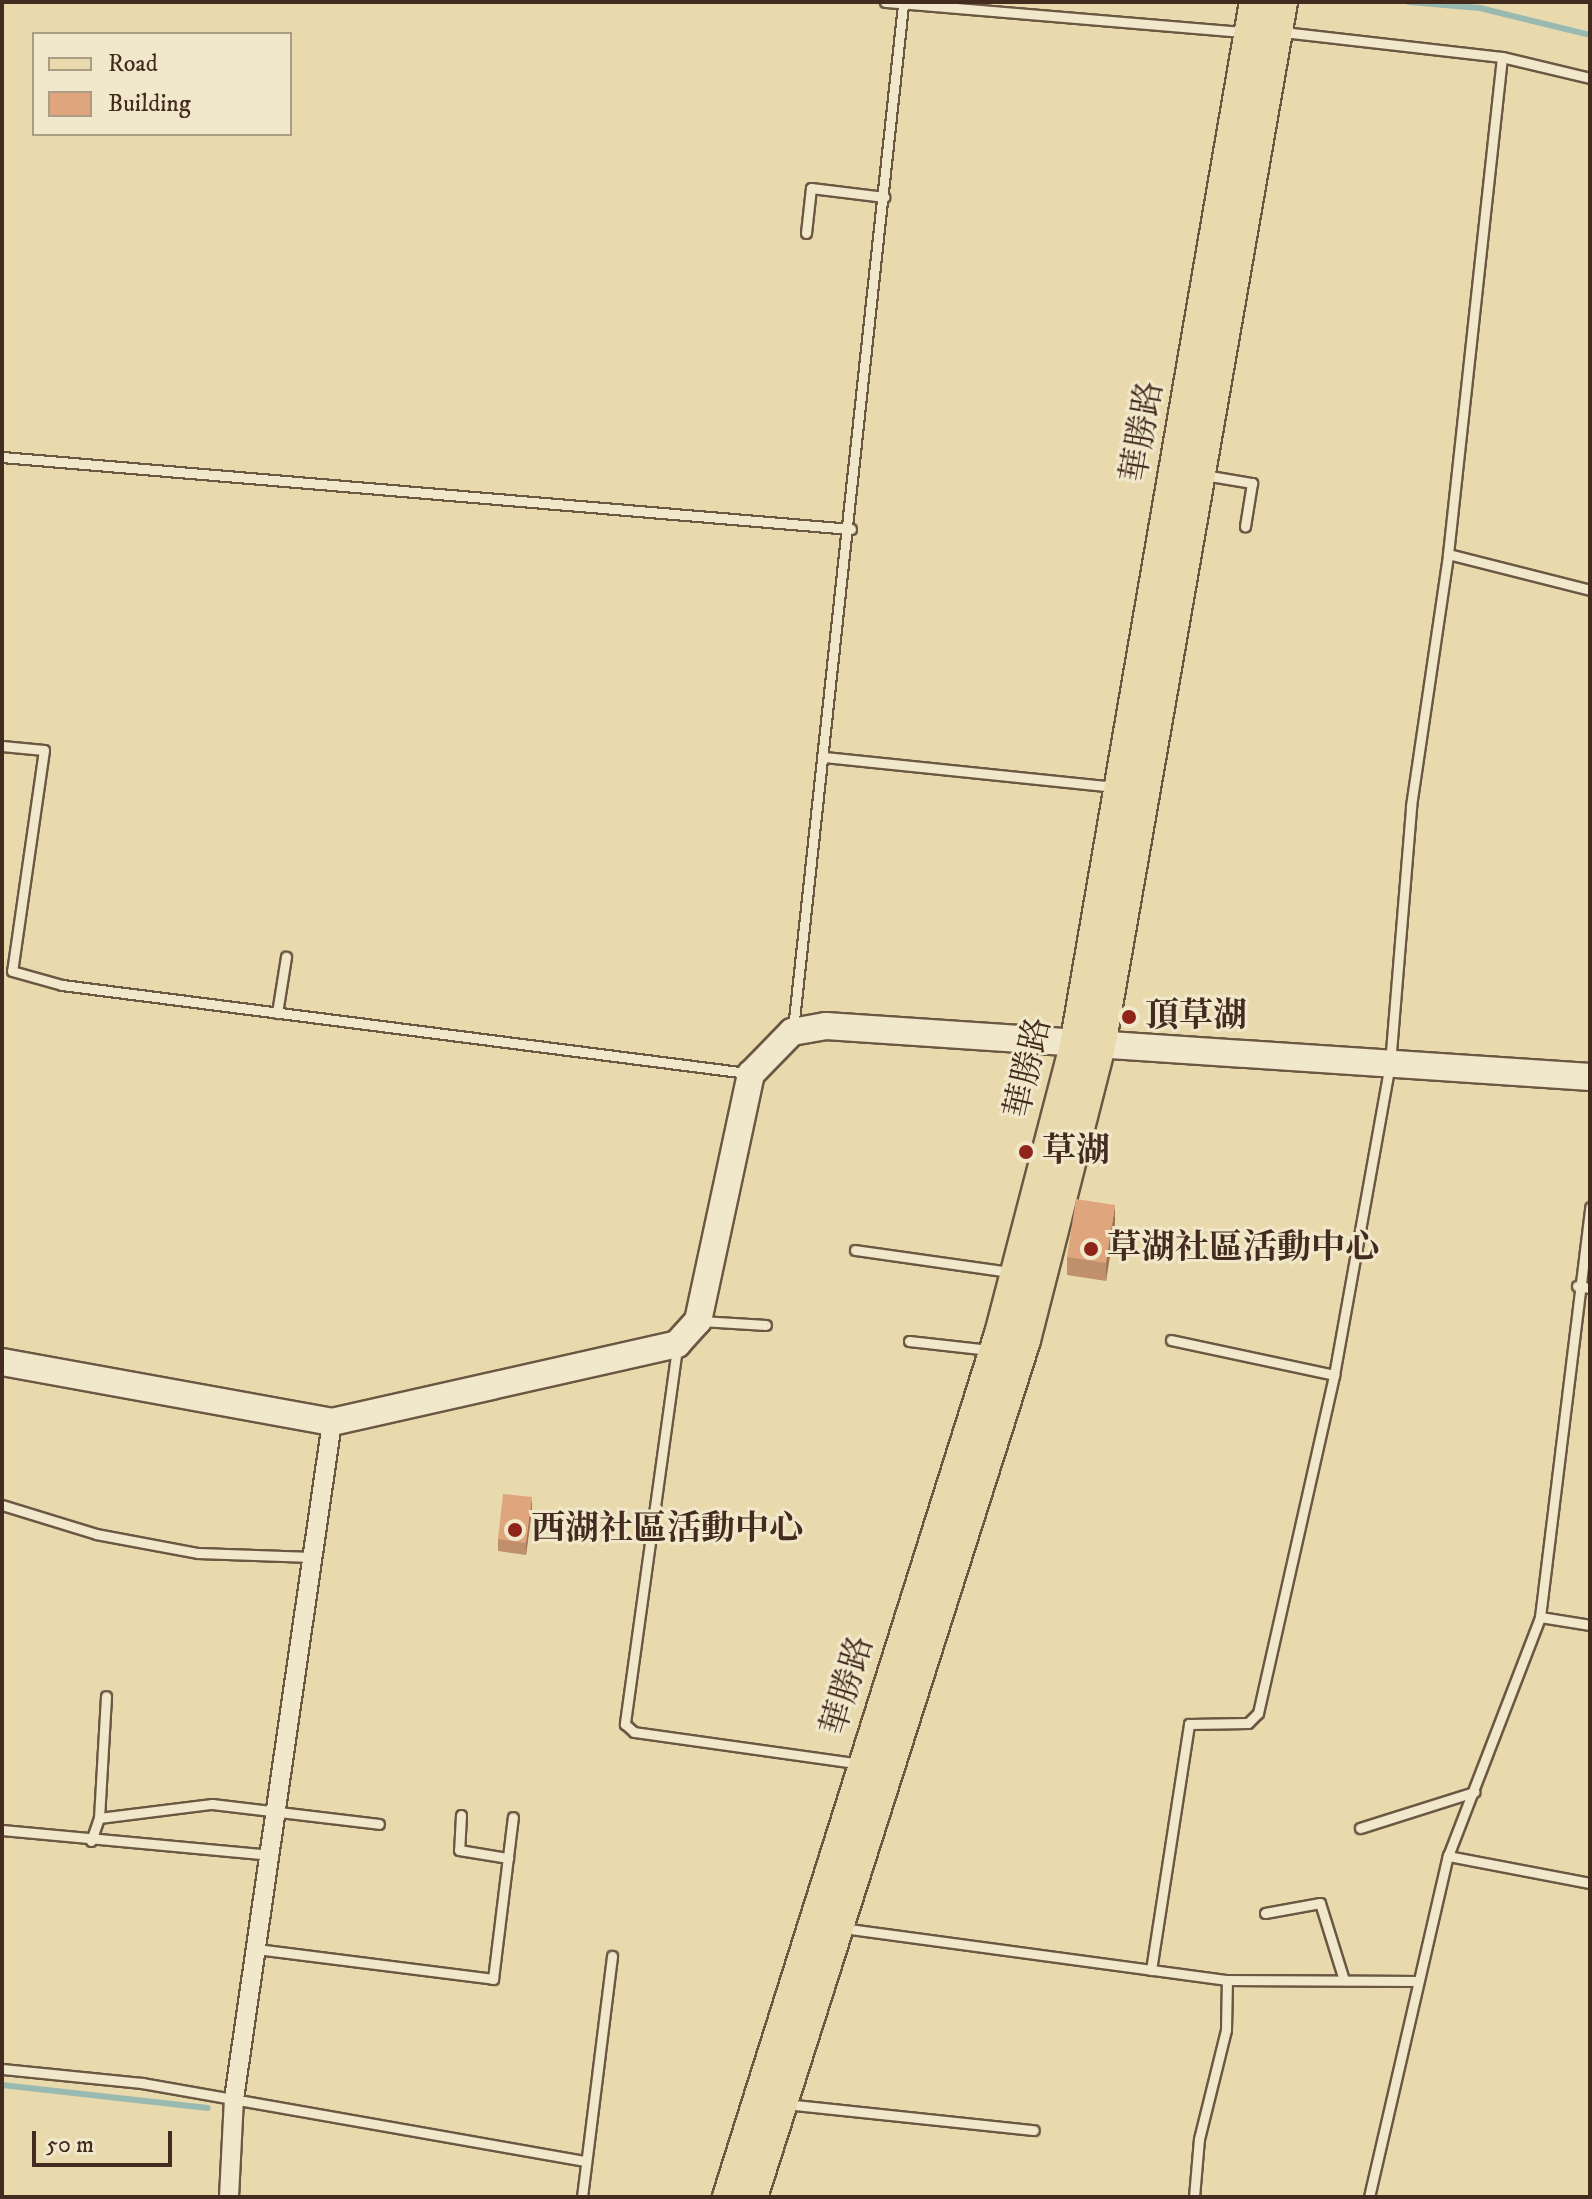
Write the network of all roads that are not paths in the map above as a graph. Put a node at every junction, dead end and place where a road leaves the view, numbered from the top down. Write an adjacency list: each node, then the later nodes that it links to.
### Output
1 (885, 2): 2 (lane)
2 (903, 4): 3 (lane); 6 (lane)
3 (1266, 17): 4 (lane); 9 (main road, 華勝路); 16 (main road, 華勝路)
4 (1502, 57): 5 (lane); 12 (lane)
5 (1590, 78)
6 (884, 197): 7 (lane); 11 (lane)
7 (806, 233)
8 (2, 457): 11 (lane)
9 (1200, 474): 10 (lane); 21 (main road, 華勝路)
10 (1245, 526)
11 (851, 529): 15 (lane)
12 (1448, 554): 13 (lane); 22 (lane)
13 (1590, 590)
14 (2, 746): 18 (lane)
15 (824, 757): 16 (lane); 20 (lane)
16 (1120, 787): 21 (main road, 華勝路)
17 (286, 957): 19 (lane)
18 (7, 970): 19 (lane)
19 (277, 1013): 23 (lane)
20 (792, 1032): 21 (street); 23 (street)
21 (1087, 1046): 22 (street); 27 (main road, 華勝路); 44 (main road, 華勝路)
22 (1390, 1064): 24 (street); 37 (lane)
23 (751, 1074): 30 (street)
24 (1590, 1077)
25 (1590, 1207): 28 (lane)
26 (855, 1250): 27 (lane)
27 (1018, 1273): 35 (main road, 華勝路)
28 (1577, 1286): 29 (lane); 41 (lane)
29 (1590, 1288)
30 (698, 1321): 31 (lane); 34 (street)
31 (766, 1325)
32 (1171, 1340): 37 (lane)
33 (909, 1341): 35 (lane)
34 (677, 1344): 38 (street); 44 (lane)
35 (995, 1350): 44 (main road, 華勝路)
36 (2, 1362): 38 (street)
37 (1334, 1375): 62 (lane)
38 (332, 1422): 40 (street)
39 (2, 1505): 40 (lane)
40 (314, 1557): 46 (street)
41 (1540, 1617): 42 (lane); 45 (lane)
42 (1590, 1625)
43 (106, 1696): 49 (lane)
44 (876, 1766): 59 (main road, 華勝路)
45 (1474, 1792): 51 (lane); 55 (lane)
46 (277, 1809): 49 (lane); 50 (lane); 54 (street)
47 (461, 1815): 56 (lane)
48 (513, 1817): 56 (lane)
49 (99, 1818): 53 (lane)
50 (379, 1824)
51 (1360, 1828)
52 (2, 1830): 53 (lane)
53 (91, 1841): 54 (lane)
54 (271, 1855): 60 (street)
55 (1448, 1856): 57 (lane); 65 (lane)
56 (508, 1858): 60 (lane)
57 (1590, 1883)
58 (1265, 1913): 64 (lane)
59 (827, 1925): 62 (lane); 68 (main road, 華勝路); 73 (main road, 華勝路)
60 (257, 1949): 67 (street)
61 (612, 1956): 70 (lane)
62 (1151, 1970): 63 (lane)
63 (1227, 1980): 64 (lane); 75 (lane)
64 (1344, 1980): 65 (lane)
65 (1416, 1981): 76 (lane)
66 (2, 2069): 67 (lane)
67 (234, 2099): 70 (lane); 71 (street)
68 (782, 2103): 69 (lane); 74 (main road, 華勝路)
69 (1034, 2130)
70 (585, 2161): 72 (lane)
71 (229, 2197)
72 (582, 2197)
73 (728, 2197)
74 (752, 2197)
75 (1194, 2197)
76 (1369, 2197)

